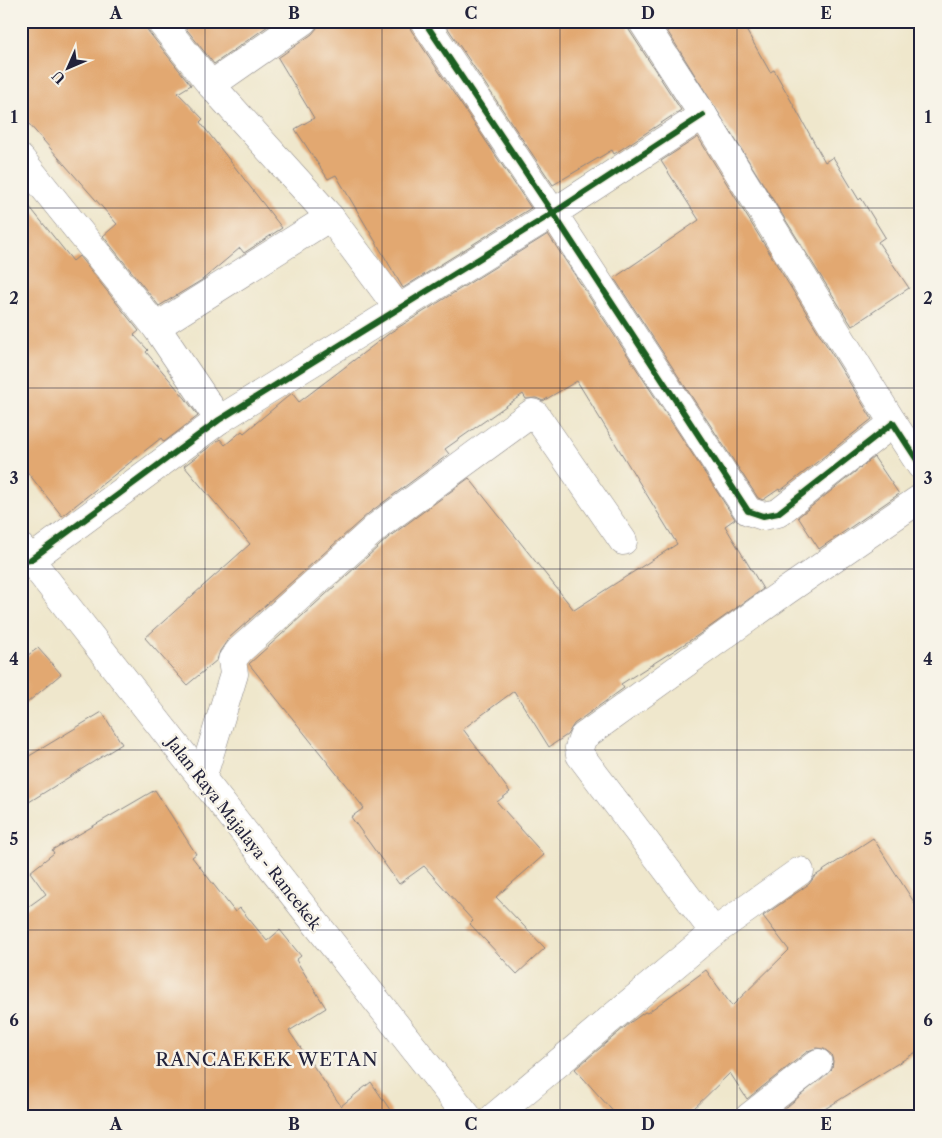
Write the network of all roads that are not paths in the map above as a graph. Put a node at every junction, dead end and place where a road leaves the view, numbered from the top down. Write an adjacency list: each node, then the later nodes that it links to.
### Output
1 (160, 21): 5 (street)
2 (303, 21): 5 (street)
3 (424, 21): 8 (street)
4 (642, 21): 6 (street)
5 (211, 85): 9 (street)
6 (703, 115): 8 (street); 13 (street)
7 (21, 159): 11 (street)
8 (554, 213): 10 (street); 13 (street)
9 (330, 216): 10 (street); 11 (street)
10 (398, 308): 12 (street)
11 (156, 327): 12 (street)
12 (219, 420): 17 (street)
13 (893, 423): 14 (street)
14 (921, 466)
15 (921, 498): 20 (street)
16 (623, 541): 18 (street)
17 (26, 554): 18 (street, Jalan Raya Majalaya - Rancekek)
18 (202, 780): 22 (street, Jalan Raya Majalaya - Rancekek)
19 (800, 871): 20 (street)
20 (714, 932): 23 (street)
21 (818, 1063): 24 (street)
22 (468, 1117)
23 (494, 1117)
24 (749, 1117)

